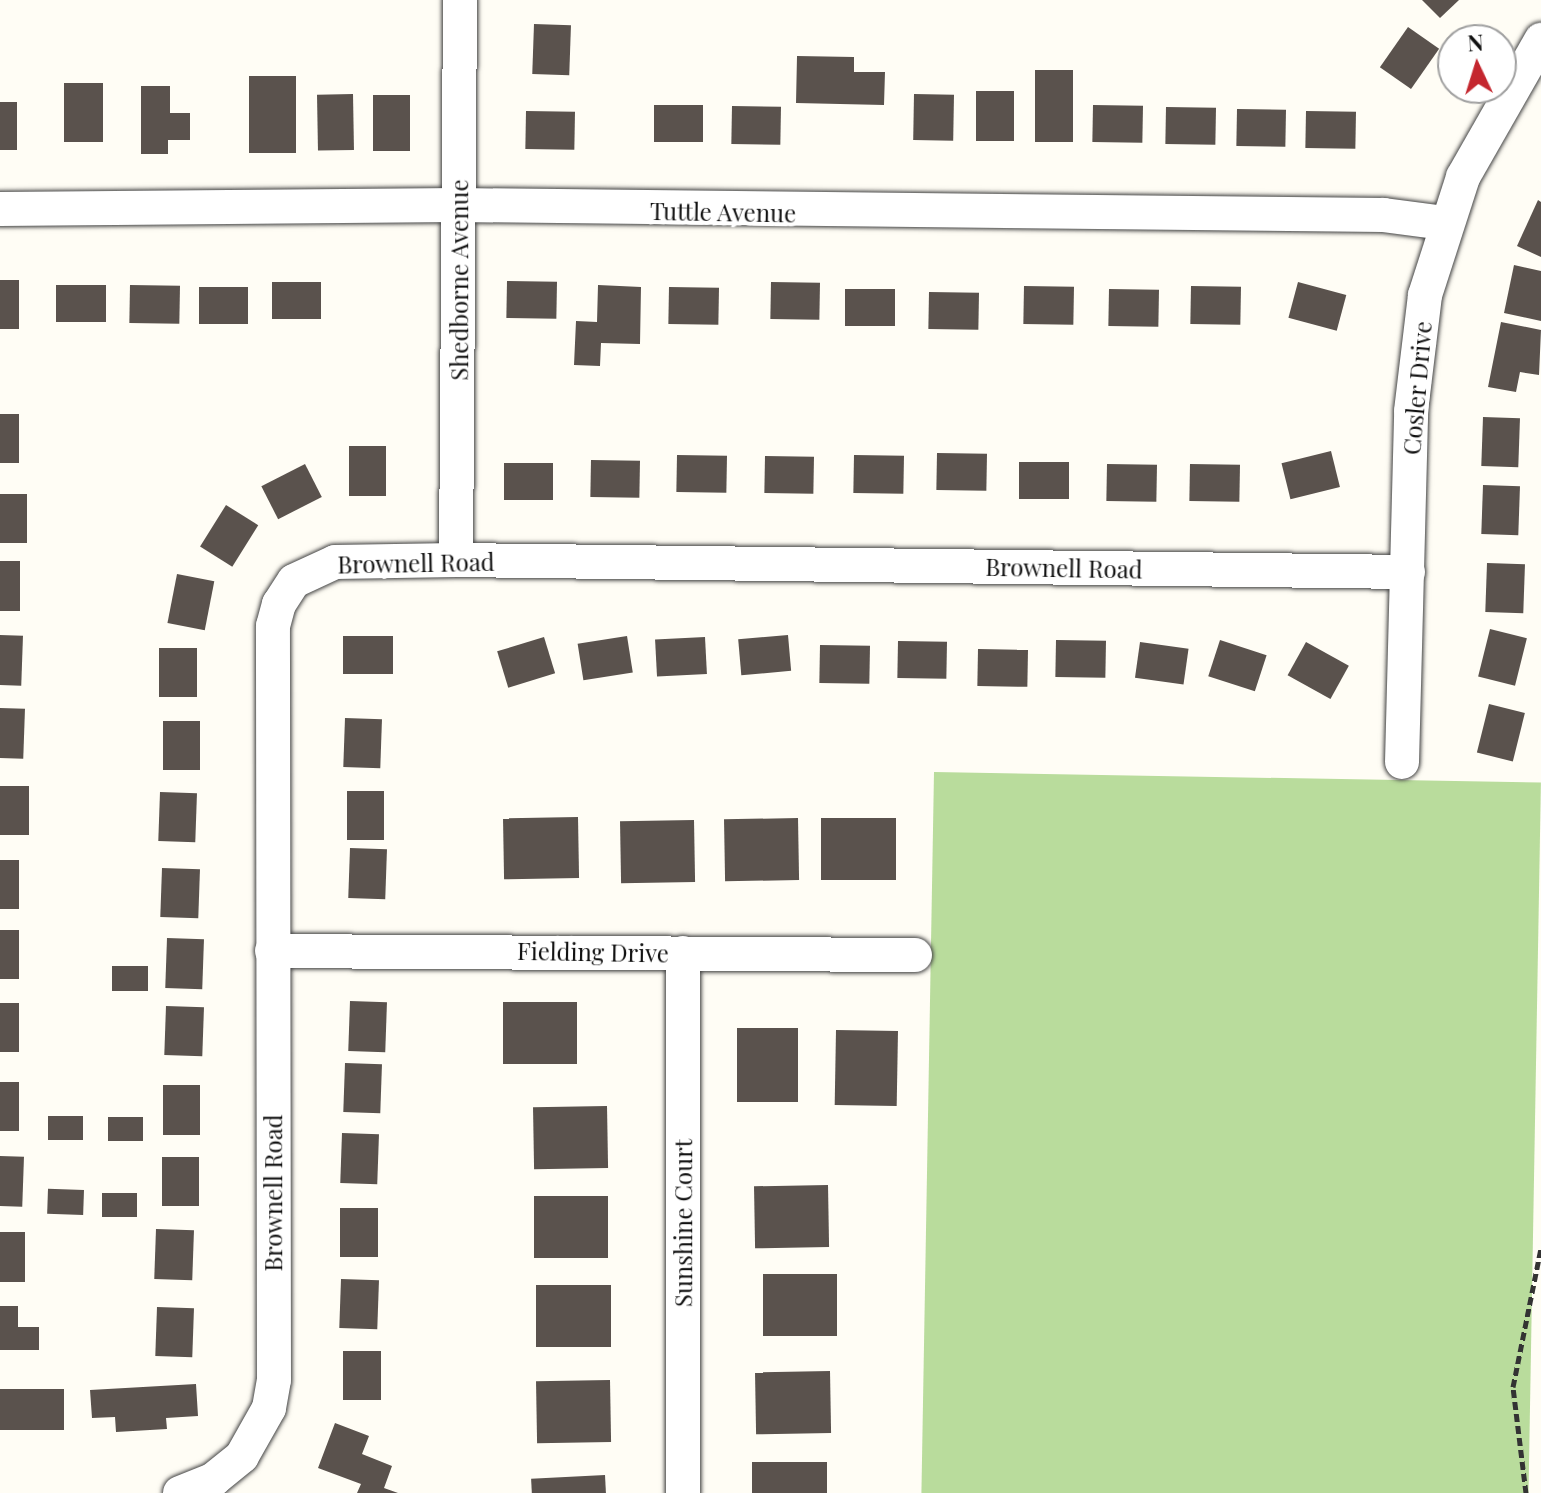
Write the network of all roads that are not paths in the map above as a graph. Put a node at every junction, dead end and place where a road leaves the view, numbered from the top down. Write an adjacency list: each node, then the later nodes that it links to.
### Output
1 (460, 0): 3 (street, Shedborne Avenue)
2 (1541, 40): 5 (street, Cosler Drive)
3 (458, 205): 4 (street, Tuttle Avenue); 5 (street, Tuttle Avenue); 6 (street, Shedborne Avenue)
4 (0, 209)
5 (1445, 223): 7 (street, Cosler Drive)
6 (456, 560): 7 (street, Brownell Road); 9 (street, Brownell Road)
7 (1408, 572): 8 (street, Cosler Drive)
8 (1402, 762)
9 (272, 951): 10 (street, Fielding Drive); 12 (street, Brownell Road)
10 (683, 953): 11 (street, Fielding Drive); 13 (street, Sunshine Court)
11 (915, 955)
12 (180, 1493)
13 (683, 1493)

